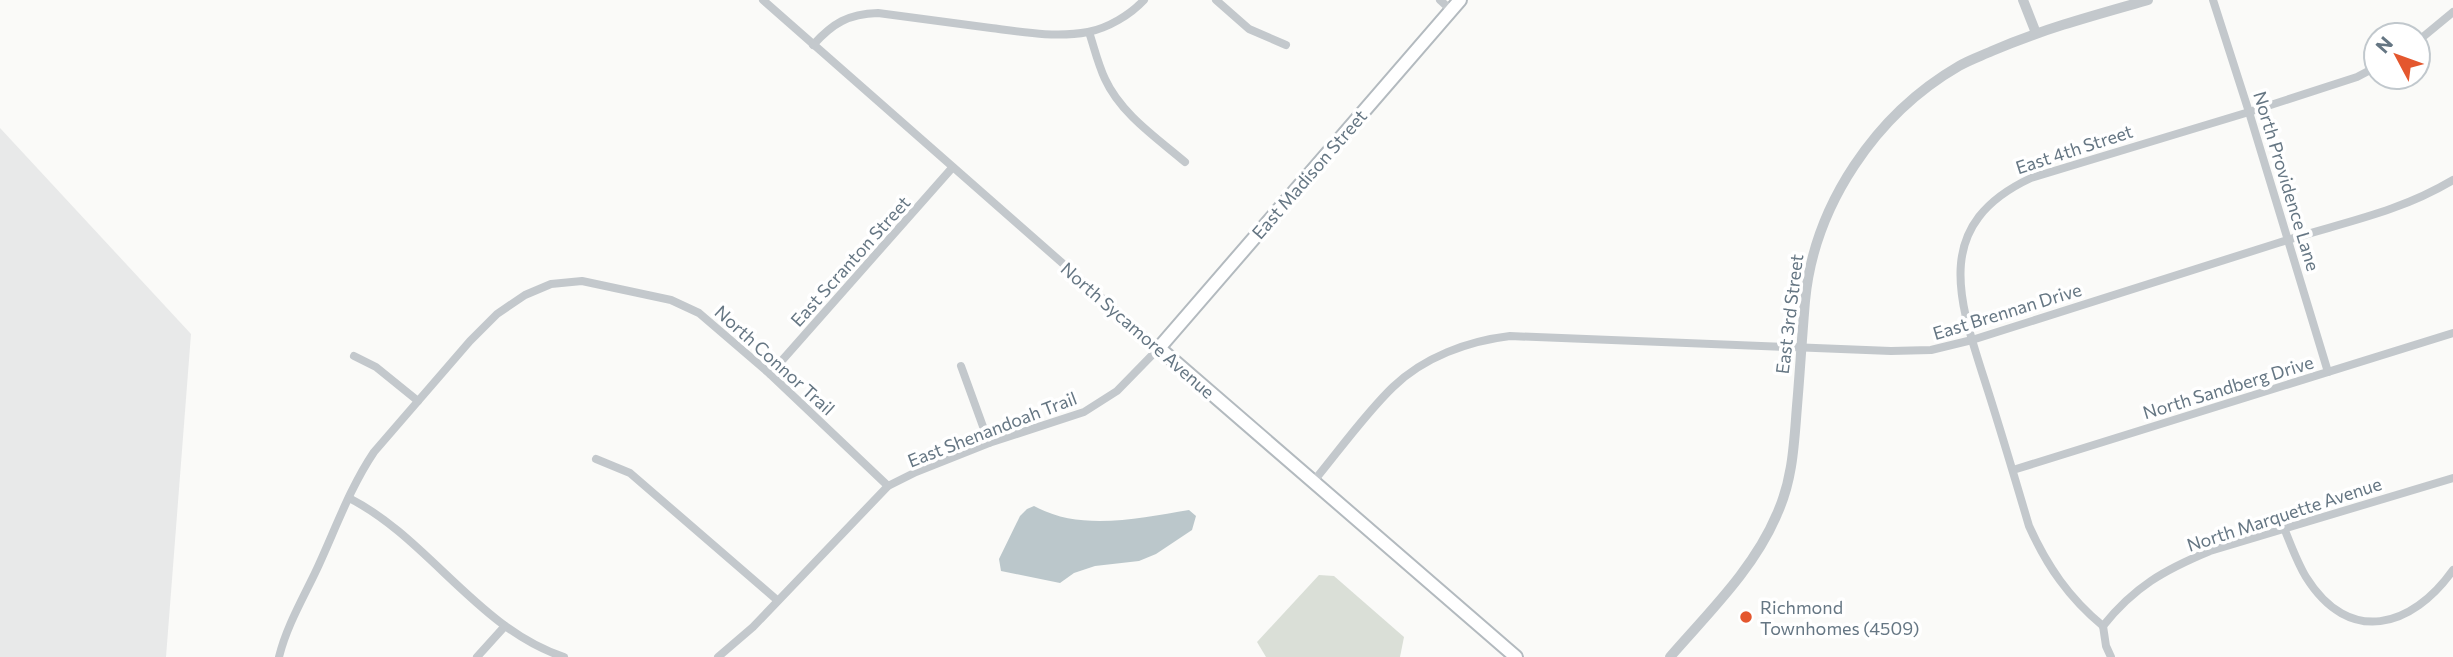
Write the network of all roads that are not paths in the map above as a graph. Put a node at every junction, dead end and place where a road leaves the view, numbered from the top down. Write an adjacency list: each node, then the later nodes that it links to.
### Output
1 (763, 0): 13 (street, North Sycamore Avenue)
2 (1143, 0): 11 (street)
3 (1216, 0): 14 (street)
4 (1440, 0): 8 (street)
5 (2023, 0): 12 (street)
6 (2148, 0): 12 (street, East 3rd Street)
7 (2213, 0): 16 (street, North Providence Lane)
8 (1455, 5): 24 (main road, East Madison Street)
9 (2453, 12): 10 (street)
10 (2432, 29)
11 (1089, 32): 13 (street); 17 (street)
12 (2036, 33): 23 (street, East 3rd Street)
13 (814, 45): 18 (street, North Sycamore Avenue)
14 (1286, 45)
15 (2362, 74): 16 (street, East 4th Street)
16 (2249, 112): 20 (street, North Providence Lane); 22 (street, East 4th Street)
17 (1185, 162)
18 (952, 168): 24 (street, North Sycamore Avenue); 28 (street, East Scranton Street)
19 (2453, 180): 20 (street, East Brennan Drive)
20 (2289, 240): 22 (street, East Brennan Drive); 27 (street, North Providence Lane)
21 (2453, 334): 27 (street, North Sandberg Drive)
22 (1972, 340): 23 (street, East Brennan Drive); 32 (street, East 4th Street)
23 (1801, 346): 34 (street, East Brennan Drive); 47 (street, East 3rd Street)
24 (1159, 348): 30 (street, East Shenandoah Trail); 34 (main road, North Sycamore Avenue)
25 (354, 356): 29 (street)
26 (961, 366): 30 (street)
27 (2328, 372): 32 (street, North Sandberg Drive)
28 (770, 374): 29 (street, North Connor Trail); 35 (street, North Connor Trail)
29 (418, 401): 36 (street, North Connor Trail)
30 (989, 443): 35 (street, East Shenandoah Trail)
31 (596, 459): 39 (street)
32 (2013, 470): 41 (street, East 4th Street)
33 (2453, 478): 37 (street, North Marquette Avenue)
34 (1313, 482): 46 (main road, North Sycamore Avenue)
35 (888, 486): 39 (street, East Shenandoah Trail)
36 (349, 498): 40 (street); 42 (street, North Connor Trail)
37 (2284, 528): 38 (street); 41 (street, North Marquette Avenue)
38 (2453, 570)
39 (777, 600): 45 (street, East Shenandoah Trail)
40 (505, 626): 43 (street); 44 (street)
41 (2103, 626): 48 (street)
42 (279, 657)
43 (477, 657)
44 (564, 657)
45 (718, 657)
46 (1516, 657)
47 (1670, 657)
48 (2111, 657)

